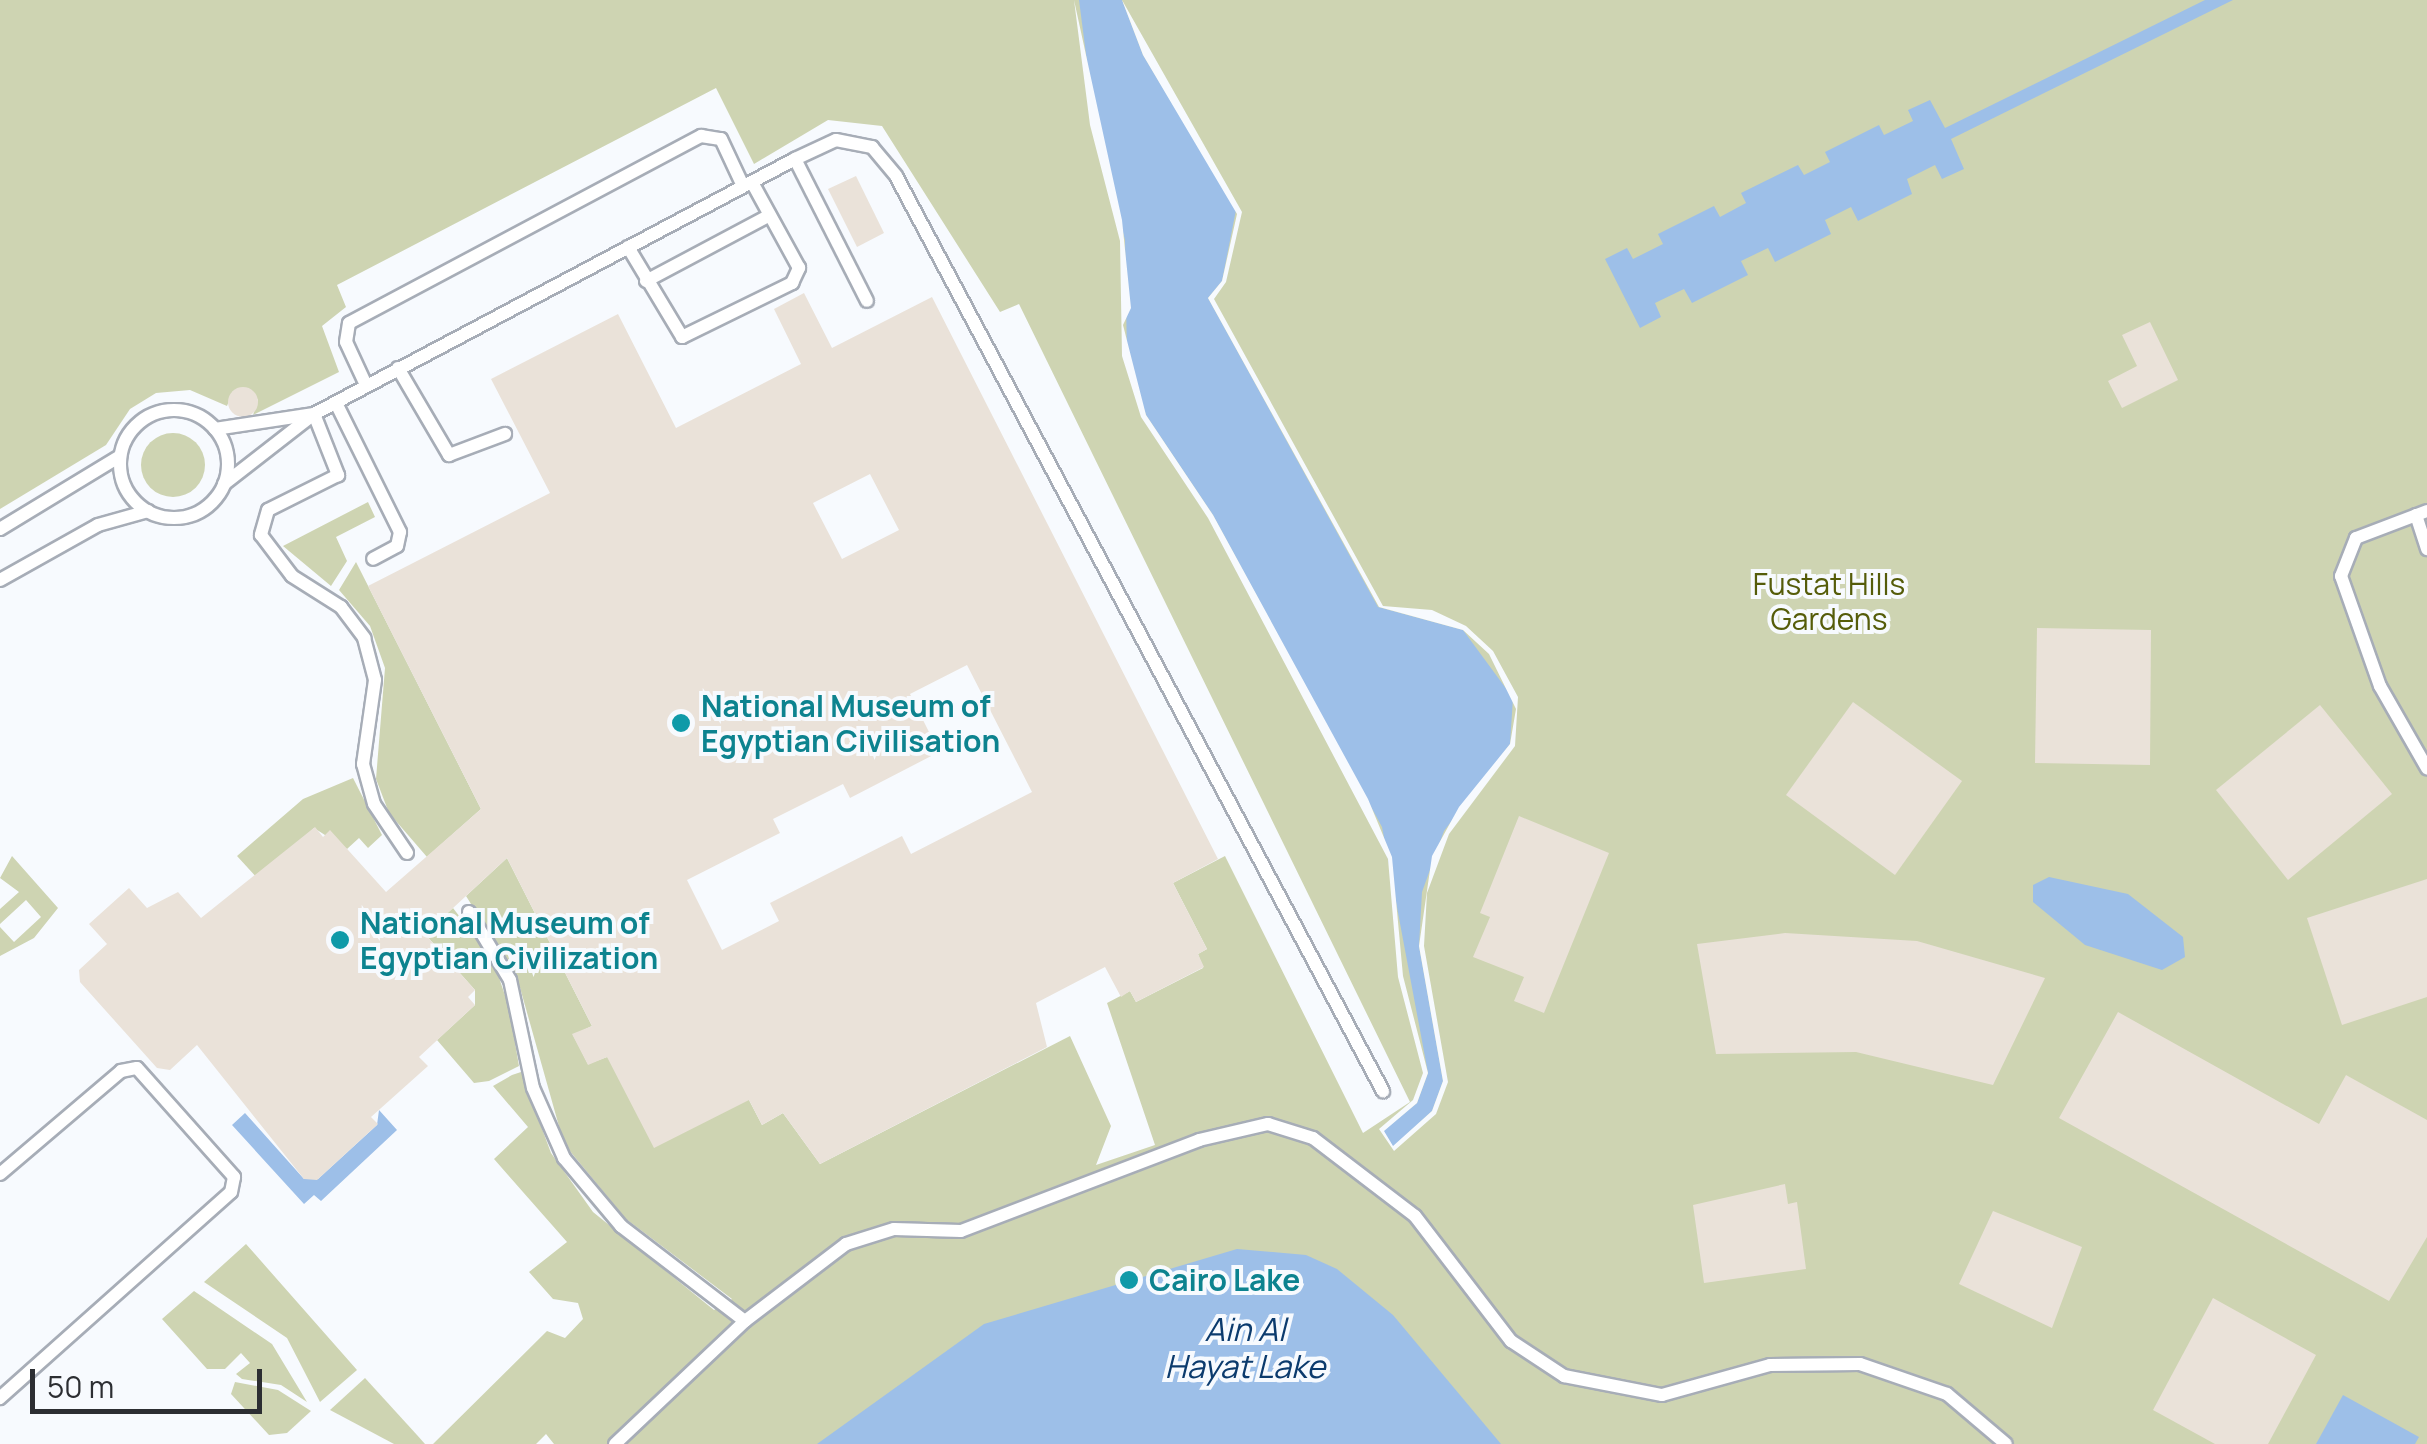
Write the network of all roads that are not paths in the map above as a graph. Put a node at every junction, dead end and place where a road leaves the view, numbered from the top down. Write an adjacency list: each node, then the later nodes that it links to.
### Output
1 (795, 159): 2 (lane); 6 (lane); 24 (lane)
2 (748, 184): 3 (lane); 4 (lane); 8 (lane)
3 (770, 215): 5 (lane); 5 (lane)
4 (628, 247): 5 (lane); 7 (lane)
5 (646, 280)
6 (867, 301)
7 (398, 368): 8 (lane); 12 (lane)
8 (366, 385): 9 (lane)
9 (336, 403): 10 (lane); 19 (lane)
10 (314, 414): 11 (lane); 14 (lane); 22 (lane)
11 (216, 429): 13 (lane); 14 (lane)
12 (505, 434)
13 (120, 456): 15 (lane); 17 (lane)
14 (224, 484): 15 (lane)
15 (148, 511): 20 (lane)
16 (2421, 513): 18 (lane); 21 (lane)
17 (0, 529)
18 (2427, 549)
19 (373, 559)
20 (0, 580)
21 (2427, 768)
22 (407, 853)
23 (469, 912): 26 (lane)
24 (1383, 1091)
25 (0, 1174): 27 (lane)
26 (745, 1322): 28 (lane); 29 (lane)
27 (0, 1398)
28 (615, 1444)
29 (2006, 1444)

